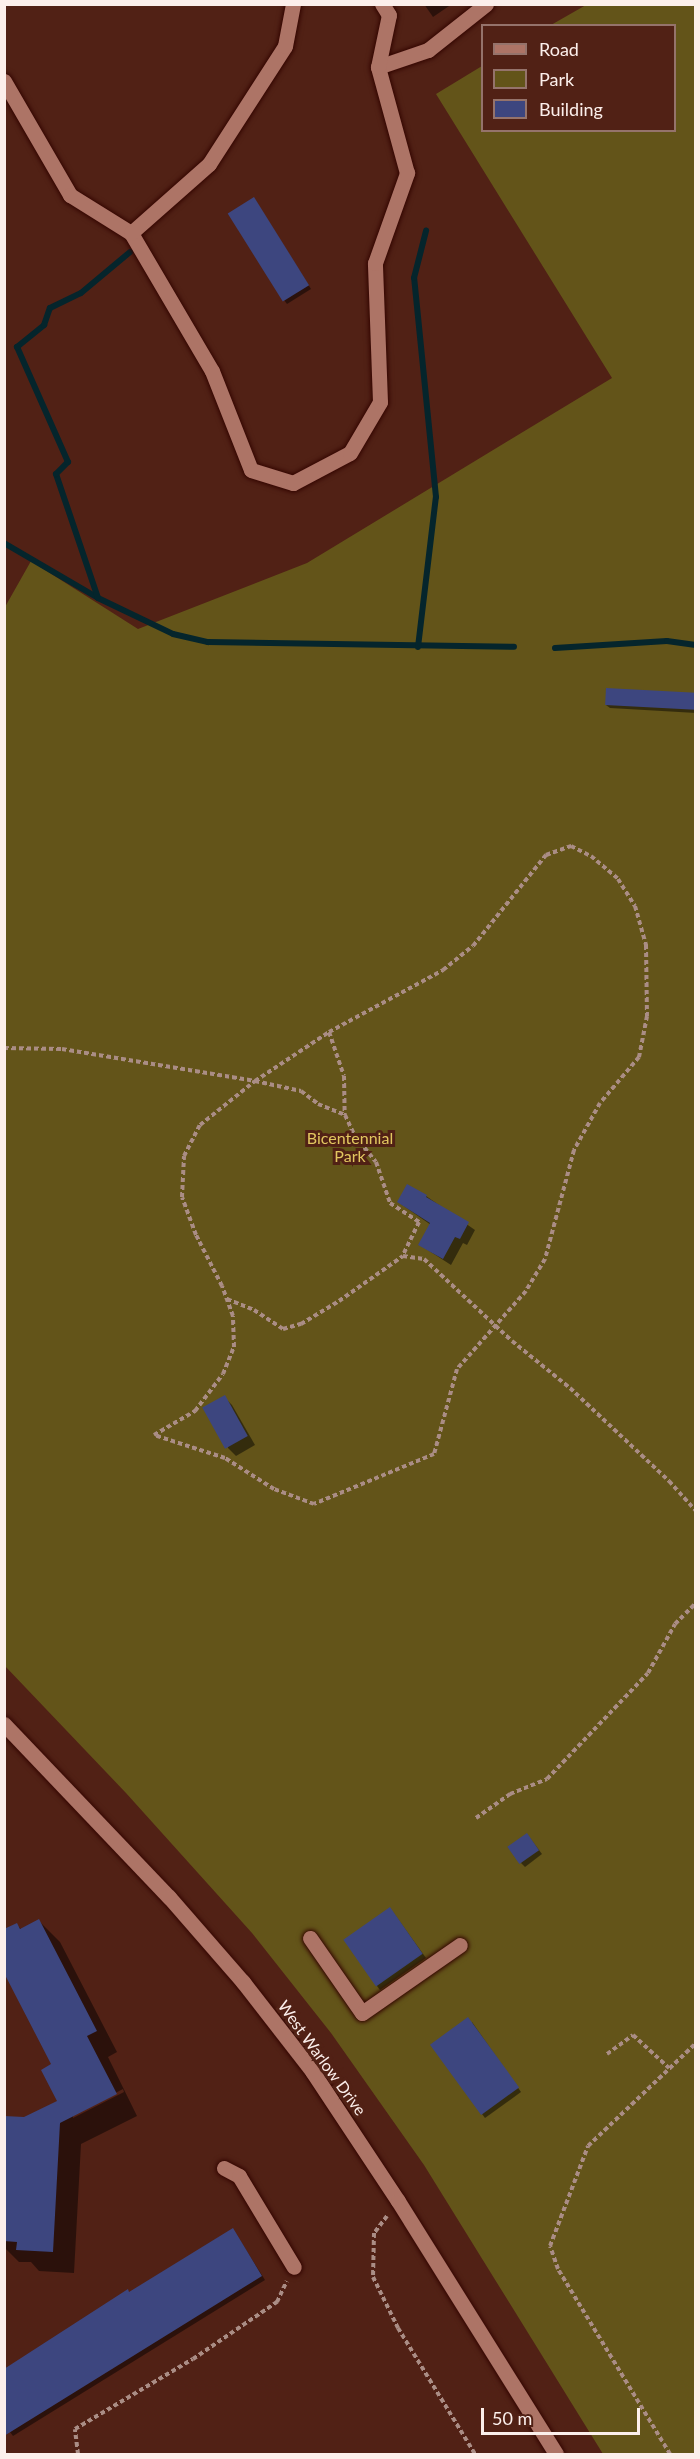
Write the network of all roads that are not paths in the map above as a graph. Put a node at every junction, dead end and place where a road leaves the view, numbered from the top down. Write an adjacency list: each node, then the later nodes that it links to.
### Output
1 (293, 4): 6 (street)
2 (382, 4): 4 (street)
3 (486, 4): 4 (street)
4 (378, 67): 6 (street)
5 (4, 81): 6 (street)
6 (132, 233)
7 (4, 1724): 12 (street, West Warlow Drive)
8 (310, 1938): 9 (street)
9 (460, 1945)
10 (224, 2168): 11 (street)
11 (294, 2267)
12 (556, 2454)

